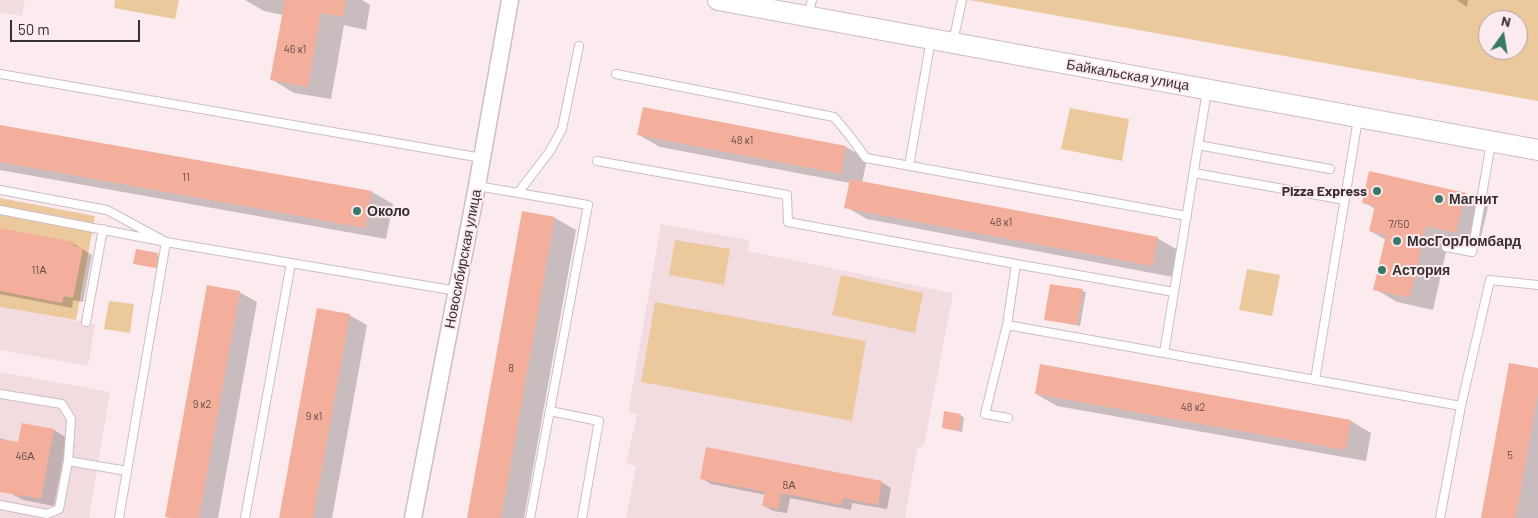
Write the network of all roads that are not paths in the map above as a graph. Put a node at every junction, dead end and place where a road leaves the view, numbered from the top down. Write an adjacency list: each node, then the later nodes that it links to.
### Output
1 (510, 0): 15 (street, Новосибирская улица)
2 (718, 0): 4 (street, Байкальская улица)
3 (962, 0): 6 (lane)
4 (810, 8): 5 (street, Байкальская улица)
5 (931, 39): 6 (street, Байкальская улица); 17 (lane)
6 (953, 43): 10 (street, Байкальская улица)
7 (579, 46): 22 (lane)
8 (0, 74): 15 (lane)
9 (616, 74): 17 (lane)
10 (1207, 89): 11 (street, Байкальская улица); 13 (lane)
11 (1358, 117): 12 (street, Байкальская улица); 23 (lane)
12 (1492, 141): 14 (street, Байкальская улица); 28 (lane)
13 (1198, 146): 18 (lane); 19 (lane)
14 (1538, 150)
15 (482, 158): 20 (street, Новосибирская улица)
16 (598, 161): 30 (lane)
17 (909, 166): 25 (lane)
18 (1330, 169)
19 (1194, 173): 23 (lane); 25 (lane)
20 (477, 186): 22 (lane); 32 (street, Новосибирская улица)
21 (0, 190): 27 (lane)
22 (518, 193): 40 (lane)
23 (1345, 200): 37 (lane)
24 (0, 210): 26 (lane)
25 (1186, 216): 33 (lane)
26 (103, 229): 27 (lane); 34 (lane)
27 (166, 242): 29 (lane); 43 (lane)
28 (1446, 247)
29 (291, 263): 32 (lane); 46 (lane)
30 (1016, 264): 33 (lane); 35 (lane)
31 (1538, 285): 39 (lane)
32 (457, 291): 47 (street, Новосибирская улица)
33 (1174, 292): 36 (lane)
34 (86, 322)
35 (1007, 325): 36 (lane); 41 (lane)
36 (1164, 353): 37 (lane)
37 (1315, 380): 39 (lane)
38 (0, 394): 42 (lane)
39 (1460, 406): 50 (lane)
40 (550, 411): 48 (lane); 49 (lane)
41 (1008, 418)
42 (68, 461): 43 (lane); 44 (lane)
43 (127, 471): 45 (lane)
44 (0, 506)
45 (119, 518)
46 (245, 518)
47 (413, 518)
48 (530, 518)
49 (582, 518)
50 (1440, 518)

